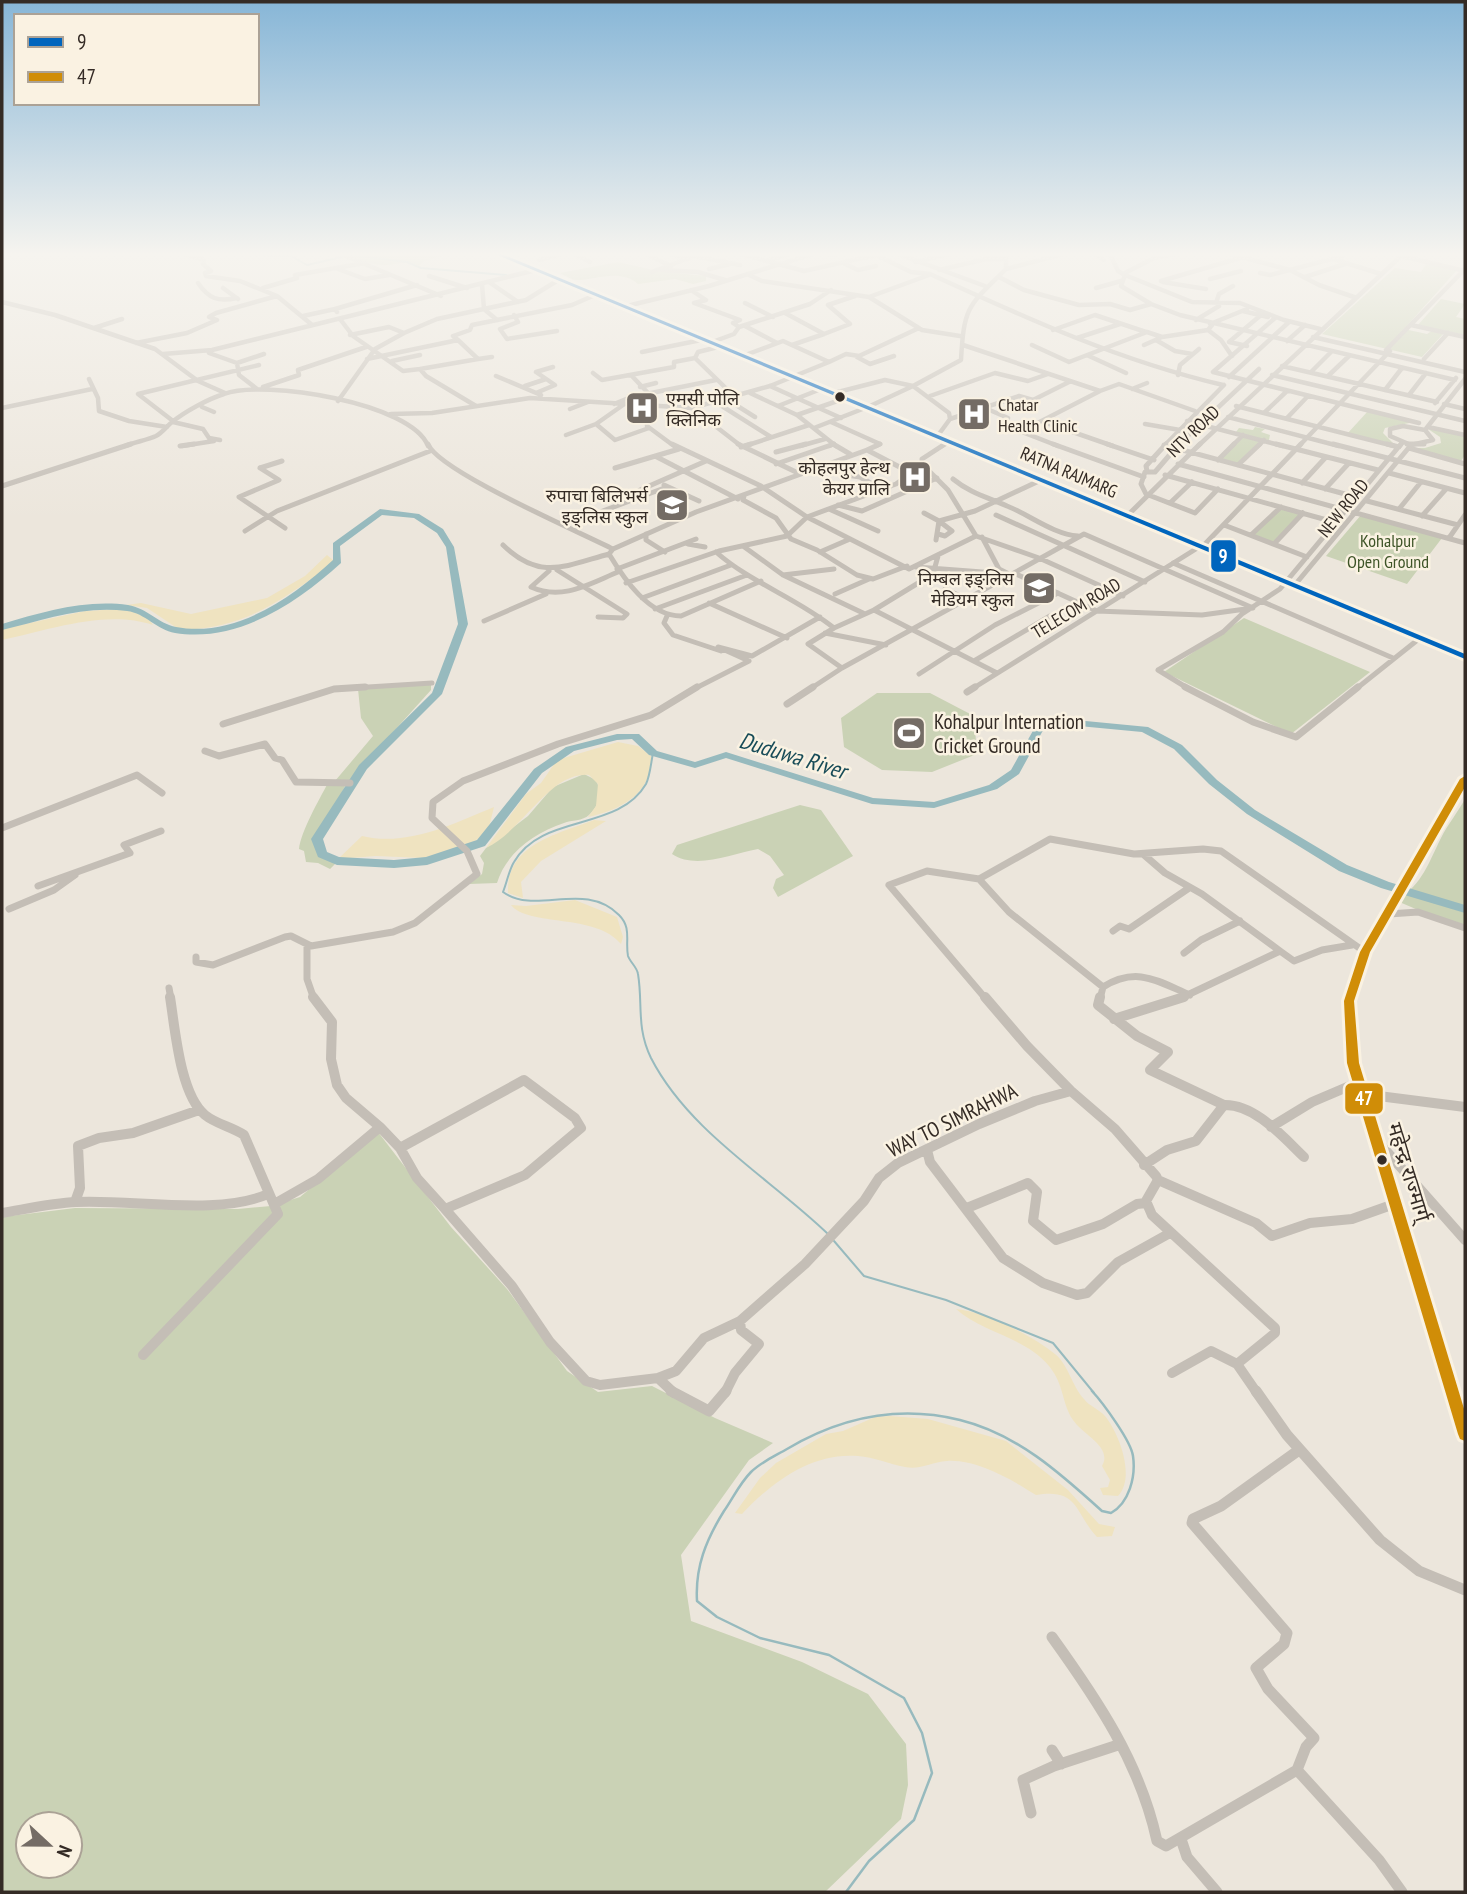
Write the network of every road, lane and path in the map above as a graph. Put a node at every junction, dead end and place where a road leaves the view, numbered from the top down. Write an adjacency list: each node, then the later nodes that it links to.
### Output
1 (130, 342): 29 (street)
2 (141, 342): 29 (street)
3 (246, 342): 45 (street)
4 (361, 342): 35 (street)
5 (388, 342): 39 (street)
6 (446, 342): 48 (street)
7 (461, 342): 60 (street)
8 (689, 342): 42 (street)
9 (710, 342): 30 (highway, RATNA RAJMARG)
10 (712, 342): 30 (highway, RATNA RAJMARG)
11 (719, 342): 30 (street)
12 (786, 342): 31 (street)
13 (800, 342): 31 (street)
14 (888, 342): 57 (street)
15 (1088, 342): 38 (street)
16 (1118, 342): 38 (street)
17 (1150, 342): 34 (street)
18 (1160, 342): 50 (street)
19 (1223, 342): 54 (street)
20 (1231, 342): 36 (street)
21 (1248, 342): 36 (street)
22 (1266, 342): 41 (street)
23 (1292, 342): 37 (street)
24 (1307, 342): 37 (street, NTV ROAD)
25 (1339, 342): 44 (street)
26 (1396, 342): 44 (street, TELECOM ROAD)
27 (1439, 342): 61 (street)
28 (777, 343): 49 (street)
29 (134, 344): 46 (street)
30 (716, 344): 49 (highway, RATNA RAJMARG); 58 (street); 85 (highway, RATNA RAJMARG)
31 (792, 345): 63 (street)
32 (963, 345): 79 (street); 102 (street)
33 (1032, 345): 53 (street)
34 (1144, 345)
35 (366, 346): 39 (street); 104 (street)
36 (1245, 346): 41 (street); 54 (street)
37 (1304, 346): 43 (street); 68 (street, NTV ROAD)
38 (1103, 348): 53 (street); 82 (street)
39 (376, 349): 48 (street); 59 (street)
40 (1199, 349): 50 (street)
41 (1259, 349): 67 (street)
42 (642, 352)
43 (1331, 352): 55 (street); 75 (street)
44 (1387, 352): 64 (street, TELECOM ROAD); 73 (street)
45 (209, 353): 46 (street); 65 (street)
46 (163, 354): 89 (street)
47 (264, 354): 65 (street)
48 (385, 354): 59 (street); 62 (street)
49 (748, 354): 85 (highway, RATNA RAJMARG)
50 (1192, 354): 82 (street)
51 (420, 355): 62 (street)
52 (894, 356): 57 (street)
53 (1089, 356): 77 (street)
54 (1232, 356): 86 (street)
55 (1349, 356): 64 (street); 84 (street)
56 (492, 357): 60 (street)
57 (857, 357): 63 (street)
58 (695, 358): 81 (street); 90 (street)
59 (367, 359): 126 (street)
60 (478, 359): 71 (street)
61 (1424, 359)
62 (392, 361): 71 (street)
63 (829, 362): 85 (street)
64 (1379, 362): 70 (street); 97 (street, TELECOM ROAD)
65 (237, 363): 74 (street)
66 (259, 365): 74 (street)
67 (1242, 365): 72 (street); 86 (street)
68 (1283, 366): 75 (street); 80 (street, NTV ROAD)
69 (553, 367): 88 (street)
70 (1402, 368): 78 (street); 108 (street)
71 (420, 369): 136 (street)
72 (1259, 369): 80 (street); 92 (street)
73 (1464, 370): 91 (street)
74 (241, 371): 89 (street); 104 (street)
75 (1311, 372): 84 (street)
76 (593, 373): 81 (street)
77 (1126, 373)
78 (1426, 373): 91 (street); 117 (street)
79 (1048, 374): 93 (street); 119 (street)
80 (1273, 374): 99 (street, NTV ROAD); 115 (street)
81 (631, 375): 103 (street)
82 (1178, 375): 98 (street)
83 (496, 376): 100 (street)
84 (1328, 376): 97 (street)
85 (796, 377): 101 (street); 107 (highway, RATNA RAJMARG); 118 (highway, RATNA RAJMARG)
86 (1230, 377): 92 (street); 98 (street)
87 (89, 379): 106 (street)
88 (546, 379): 100 (street); 112 (street)
89 (198, 380): 111 (street); 163 (street)
90 (716, 380): 113 (street); 121 (street)
91 (1455, 380): 129 (street)
92 (1245, 381): 99 (street); 131 (street)
93 (1069, 382): 109 (street); 145 (street)
94 (1464, 382): 134 (street)
95 (656, 383): 103 (street)
96 (1147, 383): 105 (street)
97 (1357, 383): 108 (street); 115 (street, TELECOM ROAD)
98 (1223, 385): 148 (street)
99 (1261, 385): 110 (street); 141 (street, NTV ROAD)
100 (525, 386): 112 (street)
101 (771, 386): 114 (street); 123 (street)
102 (913, 386): 118 (street); 119 (street); 140 (street)
103 (640, 387): 113 (street)
104 (260, 388): 111 (street); 126 (street)
105 (1132, 389): 109 (street); 148 (street)
106 (92, 390): 142 (street); 171 (street)
107 (821, 390): 118 (highway, RATNA RAJMARG); 123 (street)
108 (1385, 390): 117 (street)
109 (1100, 391): 165 (street)
110 (1287, 391): 120 (street); 152 (street)
111 (225, 393): 138 (street)
112 (536, 393): 122 (street)
113 (648, 393): 133 (street)
114 (750, 393): 121 (street); 137 (street)
115 (1347, 393): 128 (street); 132 (street, TELECOM ROAD)
116 (498, 394): 124 (street)
117 (1409, 395): 129 (street)
118 (840, 396): 140 (highway, RATNA RAJMARG); 144 (street)
119 (930, 396): 159 (street)
120 (1308, 396): 132 (street); 160 (street)
121 (735, 397): 125 (street)
122 (543, 398): 124 (street); 127 (street)
123 (798, 398): 137 (street); 144 (street)
124 (508, 400): 136 (street)
125 (728, 400): 130 (street); 156 (street)
126 (338, 401): 153 (street)
127 (588, 402): 133 (street); 146 (street)
128 (1385, 402): 150 (street); 151 (street)
129 (1437, 402): 151 (street)
130 (717, 403): 143 (street); 183 (street)
131 (1223, 403): 141 (street); 168 (street)
132 (1338, 403): 150 (street); 170 (street, TELECOM ROAD)
133 (614, 404): 135 (street)
134 (1444, 404): 147 (street); 154 (street)
135 (623, 405): 139 (street); 167 (street)
136 (476, 406): 153 (street)
137 (778, 406): 155 (street)
138 (202, 407): 149 (street); 163 (street)
139 (647, 407): 143 (street); 173 (street)
140 (867, 407): 158 (street); 178 (highway, RATNA RAJMARG); 186 (highway, RATNA RAJMARG)
141 (1238, 407): 152 (street); 157 (street, NTV ROAD)
142 (2, 408)
143 (692, 408): 191 (street)
144 (821, 408): 155 (street); 158 (street)
145 (985, 408): 159 (street); 177 (street)
146 (570, 409)
147 (1465, 409)
148 (1195, 411): 161 (street)
149 (214, 412)
150 (1374, 412): 169 (street)
151 (1428, 412): 154 (street); 169 (street)
152 (1264, 413): 160 (street)
153 (391, 414): 197 (street)
154 (1436, 414): 162 (street); 175 (street)
155 (797, 415): 172 (street)
156 (755, 417)
157 (1228, 417): 174 (street, NTV ROAD); 182 (street)
158 (841, 418): 164 (street)
159 (950, 418): 178 (street)
160 (1287, 418): 170 (street)
161 (1186, 421): 168 (street); 176 (street)
162 (1465, 421)
163 (173, 422): 171 (street); 189 (street)
164 (831, 422): 172 (street); 196 (street)
165 (1044, 422): 177 (street); 203 (street)
166 (1145, 424): 176 (street)
167 (596, 425): 173 (street); 179 (street)
168 (1202, 425): 174 (street); 194 (street)
169 (1418, 425): 175 (street); 188 (street)
170 (1317, 426): 182 (street, TELECOM ROAD); 188 (street)
171 (167, 427): 239 (street)
172 (812, 427): 183 (street); 184 (street)
173 (649, 428): 193 (street)
174 (1216, 428): 180 (street); 200 (street, NTV ROAD)
175 (1426, 428): 181 (street); 190 (street, NEW ROAD)
176 (1180, 430): 192 (street)
177 (1020, 432): 228 (street)
178 (939, 434): 265 (highway, RATNA RAJMARG)
179 (566, 435)
180 (1243, 435): 185 (street); 204 (street)
181 (1465, 435)
182 (1305, 437): 195 (street, TELECOM ROAD); 205 (street)
183 (771, 438): 191 (street)
184 (825, 439): 187 (street); 198 (street)
185 (1265, 440): 195 (street); 215 (street)
186 (948, 442): 214 (street); 233 (highway, RATNA RAJMARG)
187 (834, 444): 199 (street); 211 (street)
188 (1401, 445): 190 (street); 205 (street, NEW ROAD)
189 (180, 446)
190 (1410, 446): 208 (street, NEW ROAD); 210 (street)
191 (741, 447): 211 (street)
192 (1163, 447): 194 (street); 203 (street)
193 (679, 449): 201 (street); 207 (street)
194 (1175, 449): 200 (street); 209 (street)
195 (1295, 449): 202 (street); 226 (street, TELECOM ROAD)
196 (867, 450): 199 (street); 225 (street)
197 (430, 451): 271 (street); 295 (street)
198 (776, 452)
199 (850, 454): 222 (street)
200 (1191, 454): 204 (street); 212 (street, NTV ROAD)
201 (654, 456): 216 (street); 219 (street)
202 (1326, 457): 213 (street); 237 (street)
203 (1152, 460): 209 (street); 220 (street)
204 (1218, 460): 215 (street)
205 (1389, 460): 208 (street); 218 (street, NEW ROAD)
206 (282, 461): 271 (street)
207 (706, 461): 217 (street); 219 (street)
208 (1396, 461): 223 (street, NEW ROAD); 231 (street)
209 (1160, 462): 221 (street)
210 (1464, 462)
211 (776, 464): 222 (street)
212 (1178, 464): 227 (street, NTV ROAD); 238 (street)
213 (1349, 464): 218 (street); 244 (street)
214 (923, 465): 225 (street); 229 (street)
215 (1238, 466): 226 (street)
216 (615, 468)
217 (721, 469): 232 (street); 241 (street)
218 (1378, 470): 250 (street, NEW ROAD)
219 (682, 471): 232 (street); 236 (street)
220 (1147, 471): 221 (street); 228 (street)
221 (1155, 472): 227 (street)
222 (798, 473): 241 (street)
223 (1389, 473): 235 (street); 254 (street, NEW ROAD)
224 (840, 474): 242 (street)
225 (913, 474): 242 (street)
226 (1269, 474): 237 (street); 238 (street, TELECOM ROAD)
227 (1167, 475): 234 (street); 248 (street, NTV ROAD)
228 (1144, 477): 248 (street)
229 (937, 478): 256 (street); 266 (street)
230 (953, 478): 253 (street)
231 (1465, 478)
232 (702, 479): 249 (street)
233 (1039, 481): 253 (street); 293 (highway, RATNA RAJMARG)
234 (1192, 482): 243 (street); 255 (street)
235 (1420, 482): 245 (street); 260 (street)
236 (658, 483): 240 (street); 246 (street)
237 (1302, 483): 244 (street)
238 (1259, 485): 251 (street, TELECOM ROAD); 259 (street)
239 (2, 486)
240 (667, 486): 252 (street); 261 (street)
241 (761, 486): 249 (street); 270 (street)
242 (881, 489): 256 (street)
243 (1218, 489): 251 (street); 255 (street)
244 (1325, 489): 250 (street)
245 (1446, 489): 247 (street); 269 (street)
246 (640, 490)
247 (1465, 493)
248 (1146, 494): 255 (street); 265 (street, NTV ROAD)
249 (741, 497): 281 (street); 283 (street)
250 (1356, 497): 259 (street, NEW ROAD)
251 (1250, 498): 257 (street); 275 (street, TELECOM ROAD)
252 (699, 501)
253 (996, 501): 266 (street); 285 (street)
254 (1367, 501): 260 (street); 262 (street, NEW ROAD)
255 (1170, 503)
256 (838, 505): 258 (street)
257 (1281, 507): 264 (street); 282 (street)
258 (829, 509): 270 (street); 280 (street)
259 (1346, 509): 262 (street); 274 (street, NEW ROAD)
260 (1399, 509): 269 (street)
261 (600, 512)
262 (1357, 512): 287 (street); 321 (street, NEW ROAD)
263 (924, 513): 273 (street)
264 (1303, 513): 274 (street); 289 (street)
265 (1129, 514): 293 (highway, RATNA RAJMARG)
266 (962, 515): 272 (street); 284 (street)
267 (996, 515): 291 (street)
268 (1465, 515): 276 (street)
269 (1422, 516): 276 (street)
270 (807, 517): 283 (street); 286 (street)
271 (268, 518): 277 (street); 279 (street)
272 (948, 518): 273 (street); 278 (street)
273 (939, 521): 278 (street); 278 (street)
274 (1334, 522): 300 (street, NEW ROAD)
275 (1224, 525): 282 (street); 293 (street, TELECOM ROAD)
276 (1458, 525): 287 (street)
277 (285, 528)
278 (949, 528)
279 (245, 531)
280 (878, 531)
281 (646, 534): 295 (street); 296 (street)
282 (1251, 535): 289 (street)
283 (787, 536): 292 (street); 298 (street)
284 (979, 536): 299 (street); 301 (street); 311 (street)
285 (1081, 536): 291 (street); 307 (street)
286 (850, 538): 298 (street); 304 (street)
287 (1449, 538): 288 (street)
288 (1465, 542)
289 (1274, 544): 300 (street)
290 (503, 545): 310 (street)
291 (1065, 545): 301 (street); 318 (street)
292 (743, 546): 297 (street); 313 (street)
293 (1202, 546): 302 (street, TELECOM ROAD); 316 (highway, RATNA RAJMARG)
294 (705, 547): 296 (street)
295 (611, 552): 308 (street); 309 (street)
296 (665, 552): 309 (street)
297 (716, 552): 303 (street); 319 (street)
298 (820, 552): 314 (street)
299 (938, 556): 304 (street); 306 (street)
300 (1307, 557): 316 (street, NEW ROAD)
301 (1039, 558): 311 (street); 326 (street)
302 (1172, 563): 307 (street, TELECOM ROAD); 329 (street)
303 (731, 565): 312 (street); 327 (street)
304 (910, 567): 306 (street); 314 (street); 315 (street)
305 (834, 569): 313 (street)
306 (934, 569): 311 (street); 315 (street)
307 (1162, 569): 318 (street, TELECOM ROAD); 331 (street)
308 (557, 570): 310 (street); 320 (street)
309 (617, 570): 319 (street); 320 (street)
310 (549, 571): 324 (street)
311 (1011, 573): 323 (street); 328 (street)
312 (747, 575): 317 (street); 332 (street)
313 (783, 575): 335 (street)
314 (869, 579): 325 (street)
315 (920, 580): 333 (street)
316 (1286, 581): 321 (highway, RATNA RAJMARG); 329 (street, NEW ROAD)
317 (761, 582): 330 (street); 338 (street)
318 (1145, 582): 326 (street, TELECOM ROAD)
319 (626, 583): 327 (street)
320 (582, 585): 324 (street); 337 (street)
321 (1296, 585): 345 (highway, RATNA RAJMARG); 348 (highway, RATNA RAJMARG)
322 (944, 589): 328 (street)
323 (1058, 593): 334 (street); 347 (street)
324 (547, 594): 340 (street)
325 (835, 594)
326 (1123, 596): 334 (street, TELECOM ROAD)
327 (642, 597): 332 (street)
328 (967, 599): 342 (street)
329 (1261, 601): 331 (street, NEW ROAD); 350 (street)
330 (709, 603): 336 (street); 344 (street)
331 (1253, 608): 334 (street); 350 (street, NEW ROAD)
332 (656, 609): 336 (street)
333 (874, 610): 335 (street); 342 (street)
334 (1097, 611): 354 (street, TELECOM ROAD)
335 (863, 613): 341 (street)
336 (667, 616): 351 (street)
337 (598, 617)
338 (820, 617): 341 (street); 344 (street)
339 (1049, 617): 352 (street)
340 (484, 621)
341 (834, 628): 343 (street)
342 (913, 631): 346 (street); 347 (street)
343 (825, 633): 346 (street); 353 (street)
344 (787, 638): 351 (street)
345 (1420, 638): 349 (highway, RATNA RAJMARG); 350 (street)
346 (886, 645): 353 (street)
347 (953, 651): 352 (street); 355 (street)
348 (1465, 651)
349 (1465, 657)
350 (1393, 658)
351 (749, 661): 376 (street)
352 (974, 661): 354 (street)
353 (842, 668): 358 (street)
354 (997, 673): 357 (street, TELECOM ROAD)
355 (919, 674)
356 (432, 683): 359 (street)
357 (967, 692)
358 (787, 704)
359 (223, 724)
360 (205, 751): 362 (street)
361 (1465, 779): 371 (highway, महेन्द्र राज्मार्ग्)
362 (349, 783)
363 (162, 793): 364 (street)
364 (2, 828)
365 (161, 831): 367 (street)
366 (1143, 854): 368 (street); 370 (street); 377 (street)
367 (86, 867): 369 (street); 372 (street)
368 (979, 879): 382 (street); 387 (street)
369 (38, 886)
370 (1189, 888): 373 (street); 375 (street)
371 (1392, 908): 374 (street); 379 (highway, महेन्द्र राज्मार्ग्)
372 (9, 909)
373 (1240, 922): 378 (street); 380 (street)
374 (1465, 928)
375 (1113, 932)
376 (307, 945): 381 (street); 391 (street)
377 (1352, 945): 378 (street); 379 (street)
378 (1280, 951): 384 (street)
379 (1365, 952): 386 (highway, महेन्द्र राज्मार्ग्)
380 (1184, 953)
381 (196, 957)
382 (1103, 987): 384 (street); 385 (street)
383 (169, 988): 390 (street)
384 (1190, 995): 385 (street)
385 (1114, 1019): 388 (street)
386 (1361, 1088): 389 (street); 392 (street); 393 (highway, महेन्द्र राज्मार्ग्)
387 (1072, 1091): 395 (street, WAY TO SIMRAHWA); 397 (street)
388 (1224, 1105): 392 (street); 397 (street)
389 (1465, 1107)
390 (199, 1110): 399 (street); 400 (street)
391 (380, 1127): 394 (street); 401 (street)
392 (1271, 1127): 396 (street)
393 (1378, 1142): 403 (highway, महेन्द्र राज्मार्ग्); 408 (street)
394 (400, 1148): 405 (street); 405 (street)
395 (926, 1150): 404 (street); 409 (street, WAY TO SIMRAHWA)
396 (1304, 1157)
397 (1144, 1165): 398 (street)
398 (1157, 1180): 402 (street); 403 (street)
399 (268, 1194): 400 (street); 401 (street)
400 (75, 1202): 406 (street)
401 (276, 1203): 410 (street)
402 (1146, 1203): 404 (street); 407 (street)
403 (1397, 1203): 414 (highway, महेन्द्र राज्मार्ग्)
404 (967, 1208): 407 (street)
405 (444, 1209): 413 (street)
406 (2, 1213)
407 (1170, 1233): 411 (street)
408 (1465, 1240)
409 (740, 1321): 413 (street, WAY TO SIMRAHWA); 413 (street)
410 (143, 1355)
411 (1237, 1364): 412 (street); 415 (street)
412 (1172, 1373)
413 (658, 1378)
414 (1465, 1434)
415 (1299, 1450): 416 (street); 421 (street)
416 (1465, 1590)
417 (1052, 1637): 418 (street)
418 (1121, 1744): 420 (street); 423 (street)
419 (1052, 1750): 420 (street)
420 (1061, 1764): 422 (street)
421 (1297, 1770): 423 (street); 425 (street)
422 (1031, 1814)
423 (1181, 1839): 424 (street)
424 (1217, 1892)
425 (1402, 1892)

